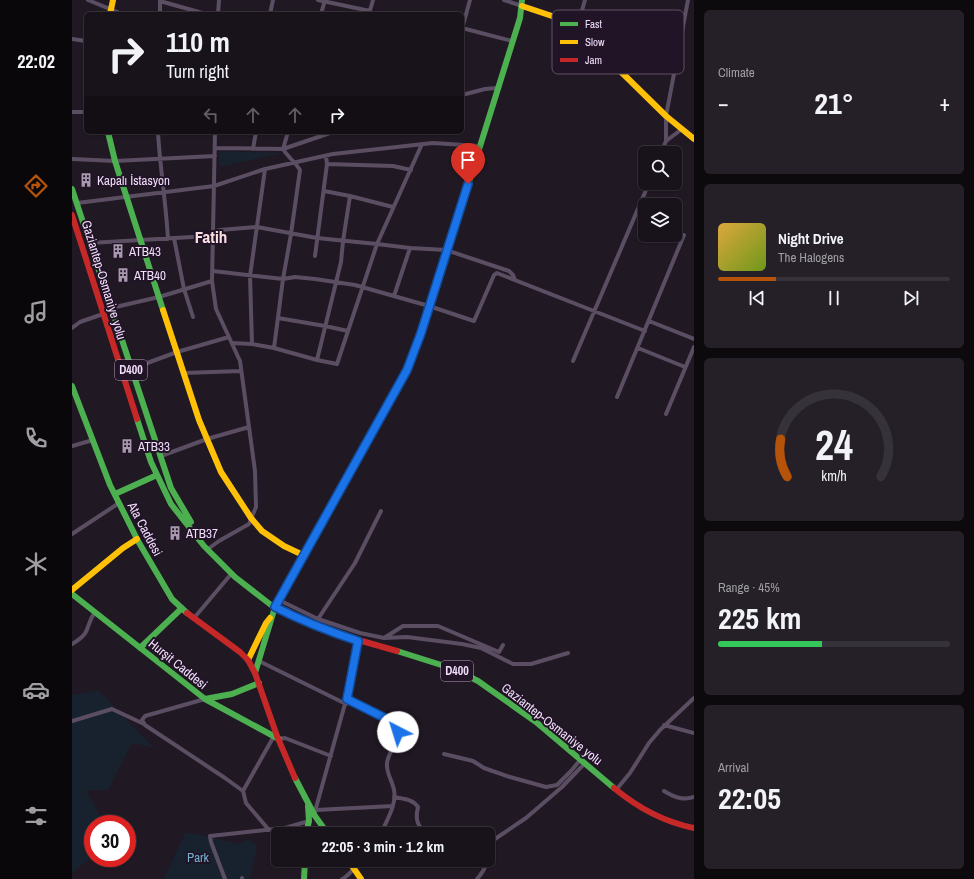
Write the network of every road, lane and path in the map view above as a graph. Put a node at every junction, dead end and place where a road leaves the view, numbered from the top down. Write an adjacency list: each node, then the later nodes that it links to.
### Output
1 (88, 0): 15 (street)
2 (113, 0): 15 (main road)
3 (160, 0): 16 (street); 17 (street)
4 (219, 0): 18 (street)
5 (273, 0): 19 (street)
6 (318, 0): 12 (street)
7 (373, 0): 22 (street)
8 (470, 0): 24 (street)
9 (504, 0): 13 (street)
10 (585, 0): 14 (street)
11 (688, 0): 25 (street)
12 (325, 1): 20 (street); 21 (street)
13 (522, 3): 23 (main road); 29 (main road)
14 (582, 10)
15 (111, 11)
16 (160, 12)
17 (199, 12)
18 (218, 12)
19 (270, 12)
20 (322, 12)
21 (365, 12)
22 (369, 12)
23 (552, 16)
24 (464, 21)
25 (684, 21)
26 (464, 29): 29 (street)
27 (72, 39): 28 (street)
28 (84, 41)
29 (512, 41): 32 (main road)
30 (622, 74): 36 (main road)
31 (674, 74): 36 (street)
32 (497, 88): 33 (street); 47 (main road)
33 (464, 94)
34 (72, 112): 35 (street)
35 (84, 112)
36 (666, 116): 37 (main road); 45 (street)
37 (682, 129): 44 (main road); 45 (street)
38 (108, 134): 56 (main road)
39 (158, 134): 55 (street)
40 (215, 134): 49 (street)
41 (256, 134): 50 (street)
42 (287, 134): 51 (street)
43 (326, 134): 51 (street)
44 (694, 139)
45 (666, 141): 48 (street)
46 (422, 144): 47 (street); 53 (street); 60 (street)
47 (480, 146): 83 (main road)
48 (664, 146)
49 (215, 148): 50 (street); 52 (street)
50 (253, 148): 51 (street)
51 (283, 149): 57 (street)
52 (215, 156): 55 (street); 61 (street)
53 (326, 156): 57 (street); 58 (street)
54 (72, 159): 56 (street)
55 (160, 160): 56 (street); 65 (street)
56 (115, 161): 67 (main road)
57 (295, 162): 59 (street); 73 (street)
58 (327, 164): 60 (street); 64 (street)
59 (265, 169): 61 (street); 71 (street)
60 (411, 170): 69 (street)
61 (214, 186): 65 (street); 72 (street)
62 (72, 189): 68 (main road, Gaziantep-Osmaniye yolu / D400)
63 (646, 190): 97 (street)
64 (324, 191): 66 (street); 76 (street)
65 (164, 192): 67 (street); 77 (street)
66 (350, 196): 69 (street); 79 (street)
67 (128, 197): 68 (street); 78 (main road)
68 (76, 203): 80 (main road, Gaziantep-Osmaniye yolu / D400)
69 (393, 207): 81 (street)
70 (72, 215): 98 (main road, Gaziantep-Osmaniye yolu / D400)
71 (257, 227): 72 (street); 73 (street); 86 (street)
72 (213, 232): 75 (street); 85 (street)
73 (291, 234): 76 (street); 87 (street)
74 (684, 235): 101 (street)
75 (174, 238): 77 (street); 92 (street)
76 (317, 238): 79 (street); 84 (street)
77 (168, 239): 78 (street)
78 (141, 240): 80 (street); 94 (main road)
79 (343, 240): 81 (street); 90 (street)
80 (89, 244): 96 (main road, Gaziantep-Osmaniye yolu / D400)
81 (377, 244): 82 (street); 91 (street)
82 (410, 248): 83 (street); 93 (street)
83 (446, 250): 88 (street); 95 (main road)
84 (315, 256)
85 (212, 271): 86 (street); 89 (street)
86 (250, 276): 87 (street); 109 (street)
87 (283, 279): 90 (street); 100 (street)
88 (515, 280): 95 (street); 97 (street)
89 (212, 281): 92 (street); 106 (street)
90 (336, 282): 91 (street); 102 (street)
91 (362, 287): 93 (street); 104 (street)
92 (184, 289): 94 (street); 99 (street)
93 (394, 296): 95 (street)
94 (159, 297): 96 (street); 113 (main road)
95 (429, 306): 136 (main road)
96 (111, 308): 117 (main road, Gaziantep-Osmaniye yolu / D400)
97 (594, 311): 105 (street); 115 (street)
98 (103, 314): 103 (street); 128 (main road, Gaziantep-Osmaniye yolu / D400)
99 (193, 317)
100 (278, 318): 102 (street); 111 (street)
101 (649, 321): 105 (street); 107 (street)
102 (325, 326): 104 (street); 114 (street)
103 (72, 328)
104 (348, 331): 114 (street)
105 (645, 331): 112 (street)
106 (229, 338): 108 (street); 113 (street)
107 (694, 339)
108 (232, 343): 109 (street); 118 (street)
109 (252, 344): 111 (street)
110 (694, 347): 116 (street)
111 (274, 348): 114 (street)
112 (638, 348): 116 (street); 121 (street)
113 (177, 352): 117 (street); 119 (main road)
114 (317, 360)
115 (573, 361)
116 (685, 367): 122 (street)
117 (131, 369): 127 (main road, Gaziantep-Osmaniye yolu / D400)
118 (241, 371): 119 (street); 123 (street)
119 (184, 373): 124 (main road)
120 (72, 386): 125 (main road, Ata Caddesi)
121 (617, 397)
122 (666, 414)
123 (249, 427): 124 (street); 132 (street)
124 (207, 439): 127 (street); 132 (main road)
125 (93, 440): 126 (street); 129 (main road, Ata Caddesi)
126 (72, 446)
127 (161, 456): 135 (main road, Gaziantep-Osmaniye yolu / D400)
128 (157, 475): 129 (main road); 135 (main road, Gaziantep-Osmaniye yolu / D400)
129 (114, 494): 130 (main road, Ata Caddesi)
130 (119, 503): 133 (street); 134 (main road, Ata Caddesi)
131 (381, 511): 146 (street)
132 (251, 518): 135 (street); 136 (main road)
133 (72, 534)
134 (137, 539): 138 (main road); 142 (main road, Ata Caddesi)
135 (206, 547): 137 (main road, Gaziantep-Osmaniye yolu / D400)
136 (303, 555): 140 (main road)
137 (232, 573): 141 (main road, Gaziantep-Osmaniye yolu / D400); 145 (street)
138 (72, 590)
139 (72, 594): 143 (main road, Hurşit Caddesi)
140 (279, 600): 141 (main road); 146 (street)
141 (275, 607): 144 (main road); 148 (main road, Gaziantep-Osmaniye yolu / D400)
142 (182, 608): 145 (main road, Ata Caddesi); 151 (main road)
143 (95, 612): 149 (street); 151 (main road, Hurşit Caddesi)
144 (271, 617): 153 (main road); 154 (main road)
145 (194, 618): 153 (main road, Ata Caddesi)
146 (318, 619): 147 (street)
147 (384, 638): 150 (street); 152 (street)
148 (358, 641): 159 (street); 169 (main road, Gaziantep-Osmaniye yolu / D400)
149 (72, 644)
150 (503, 645)
151 (140, 648): 158 (main road, Hurşit Caddesi)
152 (568, 653)
153 (249, 657): 154 (main road); 155 (main road)
154 (259, 661): 155 (main road); 159 (street)
155 (255, 673): 156 (main road)
156 (259, 683): 158 (main road); 166 (main road)
157 (694, 698): 164 (street)
158 (205, 699): 161 (street); 166 (main road, Hurşit Caddesi)
159 (346, 701): 168 (street); 173 (street)
160 (72, 720): 162 (street)
161 (142, 720): 162 (street); 163 (street)
162 (136, 721): 163 (street)
163 (145, 725): 171 (street)
164 (664, 725): 165 (street); 170 (street)
165 (694, 733)
166 (276, 737): 168 (street); 171 (street); 175 (main road)
167 (444, 754): 169 (street)
168 (331, 756): 177 (street)
169 (583, 761): 170 (main road, Gaziantep-Osmaniye yolu / D400); 185 (street)
170 (616, 790): 183 (main road, Gaziantep-Osmaniye yolu / D400)
171 (242, 791): 184 (street)
172 (664, 791): 174 (street)
173 (394, 797): 176 (street); 182 (street)
174 (694, 797)
175 (308, 804): 177 (main road); 178 (main road)
176 (393, 806): 177 (street); 181 (street)
177 (315, 812): 180 (main road)
178 (309, 821): 179 (main road); 184 (street)
179 (308, 827)
180 (324, 827)
181 (384, 827)
182 (419, 827)
183 (694, 828)
184 (270, 830): 189 (street)
185 (495, 838)
186 (305, 867): 190 (main road)
187 (485, 867): 193 (street)
188 (354, 868): 191 (street); 192 (main road)
189 (225, 879)
190 (304, 879)
191 (344, 879)
192 (362, 879)
193 (477, 879)

